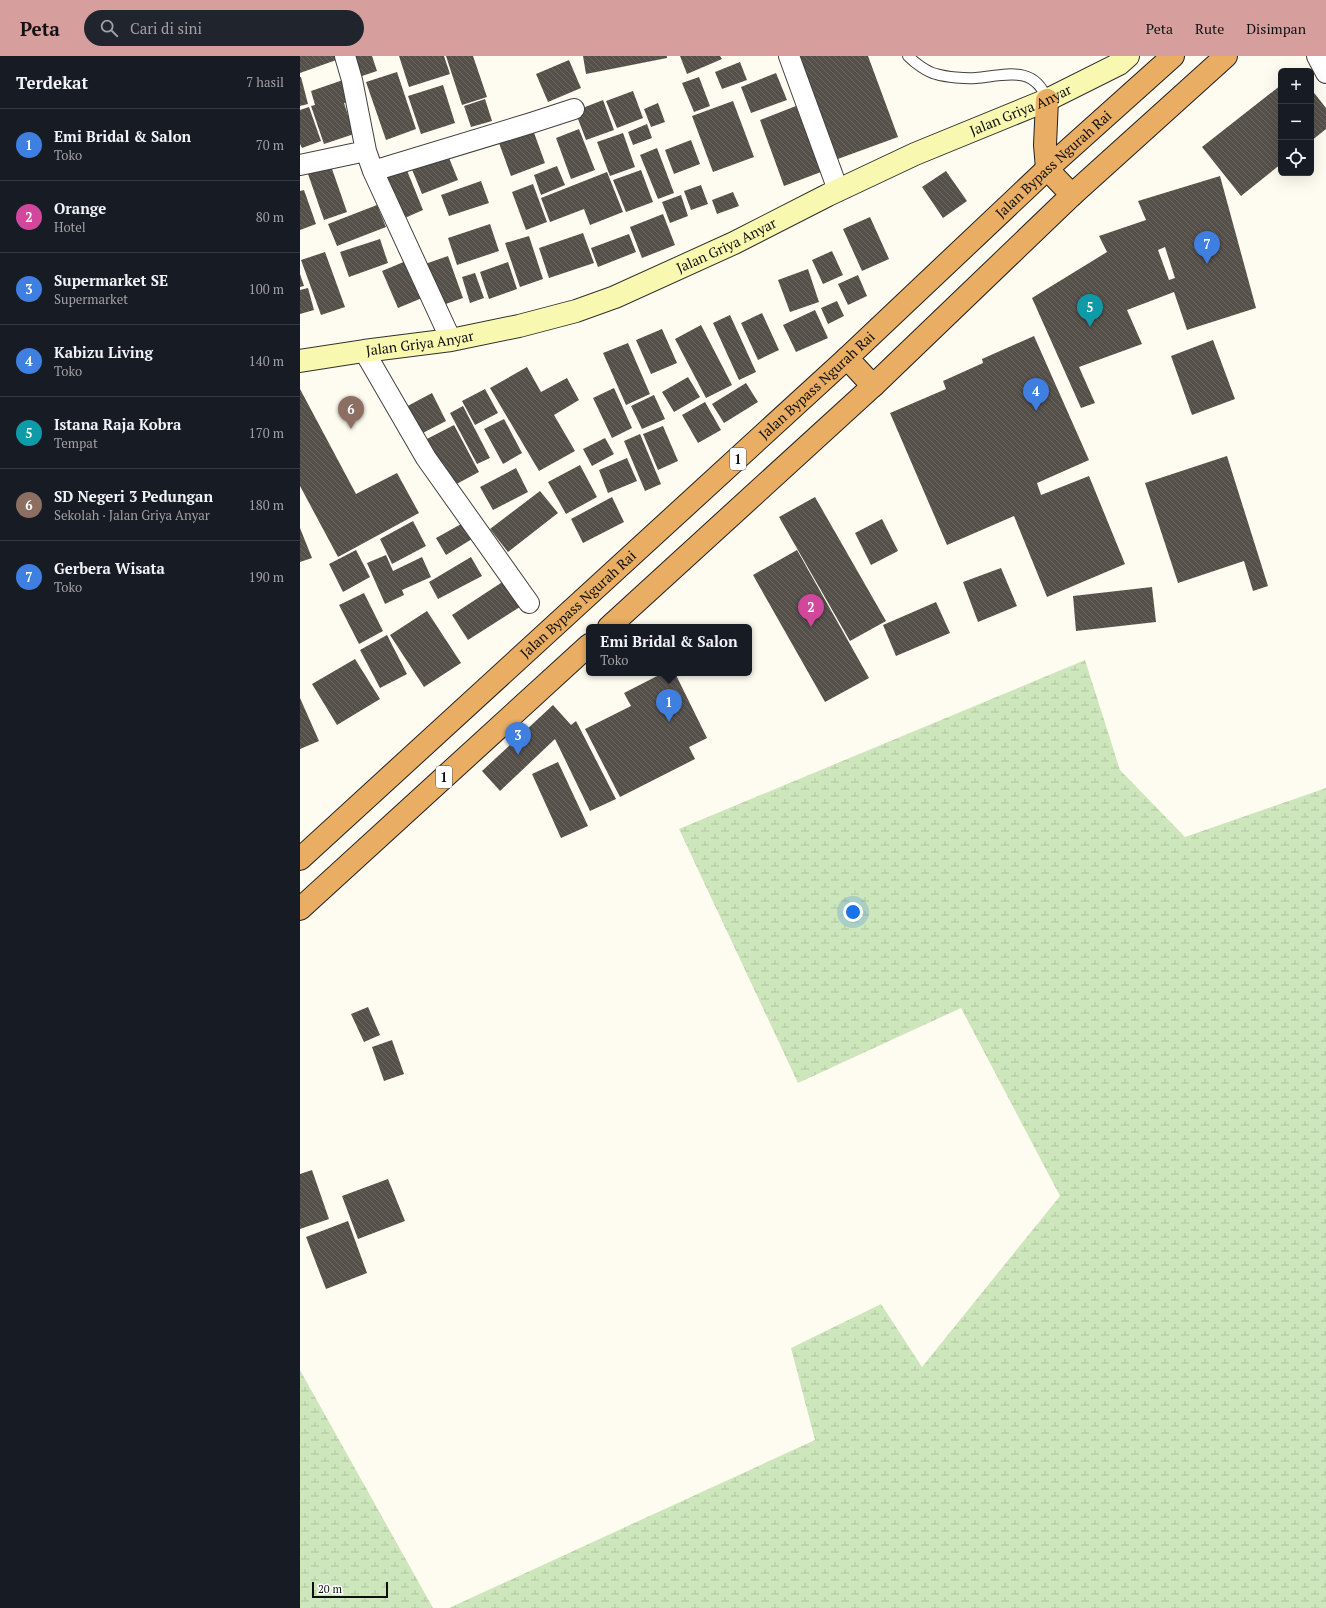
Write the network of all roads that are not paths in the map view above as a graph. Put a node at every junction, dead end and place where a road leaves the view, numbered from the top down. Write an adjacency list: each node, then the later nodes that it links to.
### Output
1 (345, 56): 11 (street)
2 (789, 56): 15 (street)
3 (908, 56): 9 (lane)
4 (1128, 56): 9 (street, Jalan Griya Anyar)
5 (1173, 56): 13 (highway, Jalan Bypass Ngurah Rai / 1)
6 (1226, 56): 16 (highway)
7 (1318, 56): 8 (street)
8 (1326, 73)
9 (1047, 100): 13 (highway); 15 (street, Jalan Griya Anyar)
10 (574, 109): 14 (street)
11 (366, 151): 12 (street); 14 (street)
12 (300, 165)
13 (1047, 169): 16 (highway); 19 (highway, Jalan Bypass Ngurah Rai / 1)
14 (373, 171): 17 (street)
15 (838, 190): 17 (street, Jalan Griya Anyar)
16 (1072, 195): 21 (highway)
17 (451, 340): 18 (street, Jalan Griya Anyar)
18 (364, 351): 20 (street, Jalan Griya Anyar); 22 (street)
19 (847, 358): 21 (highway); 25 (highway, Jalan Bypass Ngurah Rai / 1)
20 (300, 361)
21 (873, 386): 23 (highway)
22 (529, 604)
23 (612, 624)
24 (586, 648): 26 (highway, 1)
25 (300, 859)
26 (300, 909)

